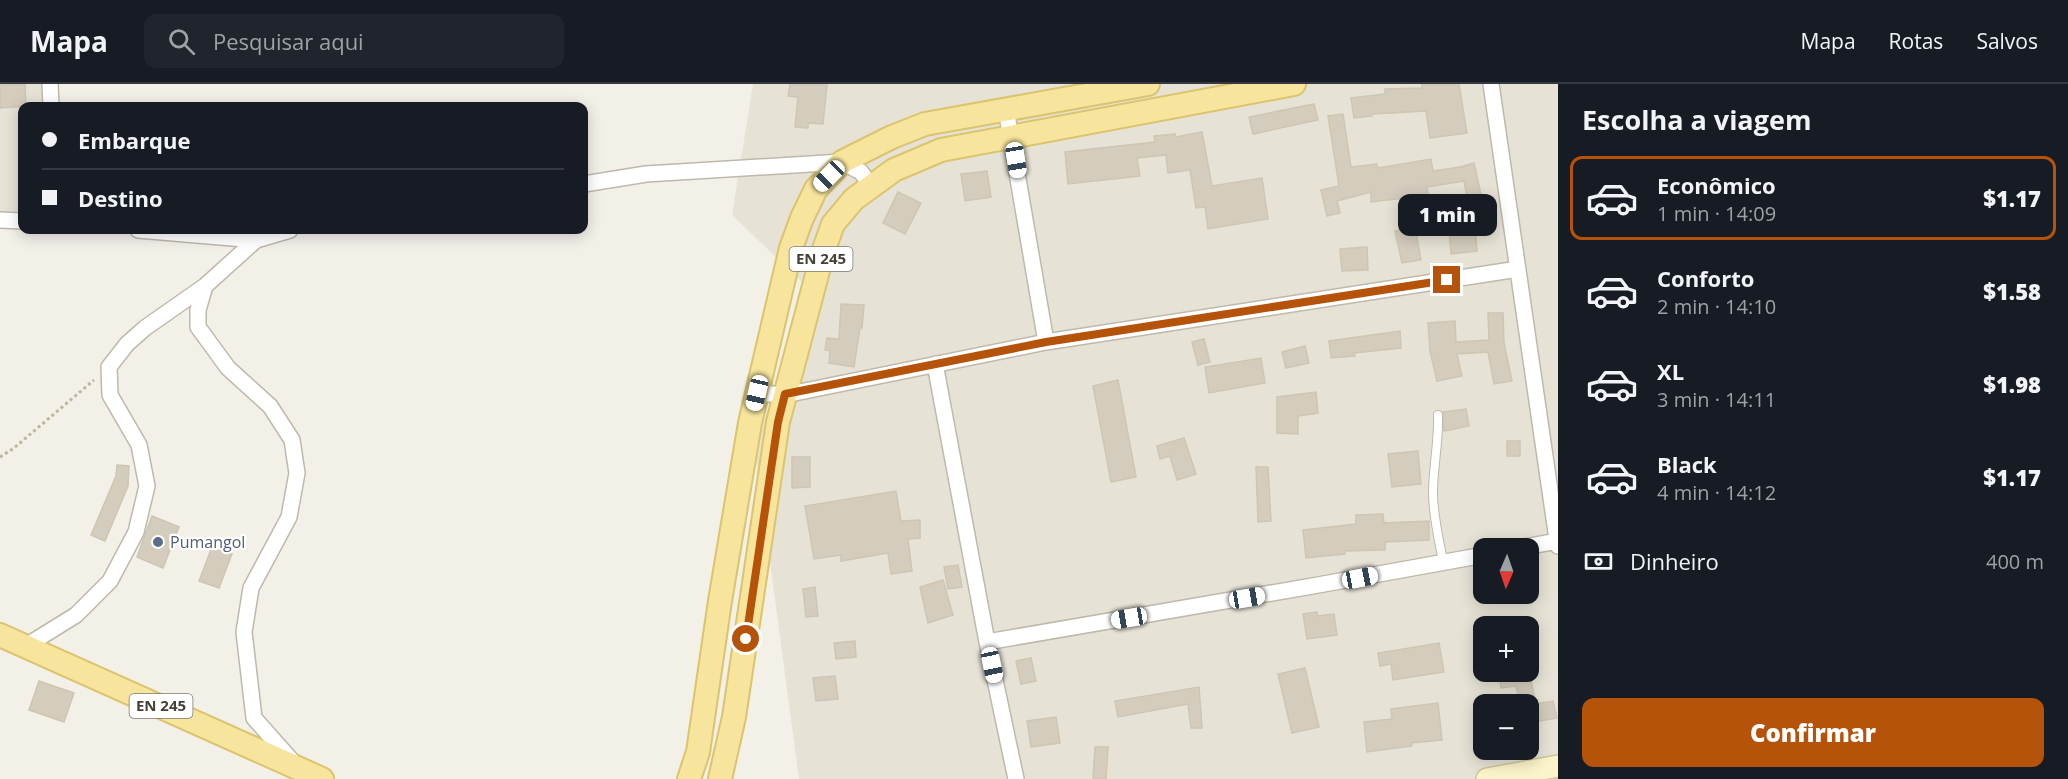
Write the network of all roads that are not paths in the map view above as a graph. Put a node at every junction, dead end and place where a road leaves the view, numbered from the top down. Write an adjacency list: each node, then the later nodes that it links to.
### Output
1 (50, 84): 5 (street)
2 (1148, 84): 6 (main road, EN 245)
3 (1293, 84): 7 (main road, EN 245)
4 (1491, 84): 16 (street)
5 (51, 102)
6 (1006, 109): 7 (street); 8 (main road, EN 245)
7 (1012, 137): 10 (main road, EN 245); 18 (street)
8 (842, 162): 9 (street); 10 (street); 20 (main road, EN 245)
9 (588, 183)
10 (871, 186): 21 (main road, EN 245)
11 (0, 220): 12 (street)
12 (18, 221)
13 (185, 234): 15 (street)
14 (276, 234): 15 (street)
15 (256, 240): 17 (street)
16 (1518, 269): 18 (street); 23 (street)
17 (205, 286): 29 (street); 30 (street)
18 (1046, 342): 19 (street)
19 (935, 364): 21 (street); 28 (street)
20 (757, 393): 21 (street); 33 (main road, EN 245)
21 (785, 394): 34 (main road, EN 245)
22 (1438, 415): 26 (lane)
23 (1558, 543): 24 (street)
24 (1539, 546)
25 (1473, 557): 26 (street)
26 (1443, 562): 28 (street)
27 (0, 635): 29 (main road, EN 245)
28 (987, 642): 35 (street)
29 (26, 646): 30 (main road, EN 245)
30 (296, 766): 32 (main road, EN 245)
31 (1558, 766): 36 (main road)
32 (322, 779)
33 (689, 779)
34 (720, 779)
35 (1016, 779)
36 (1487, 779)

